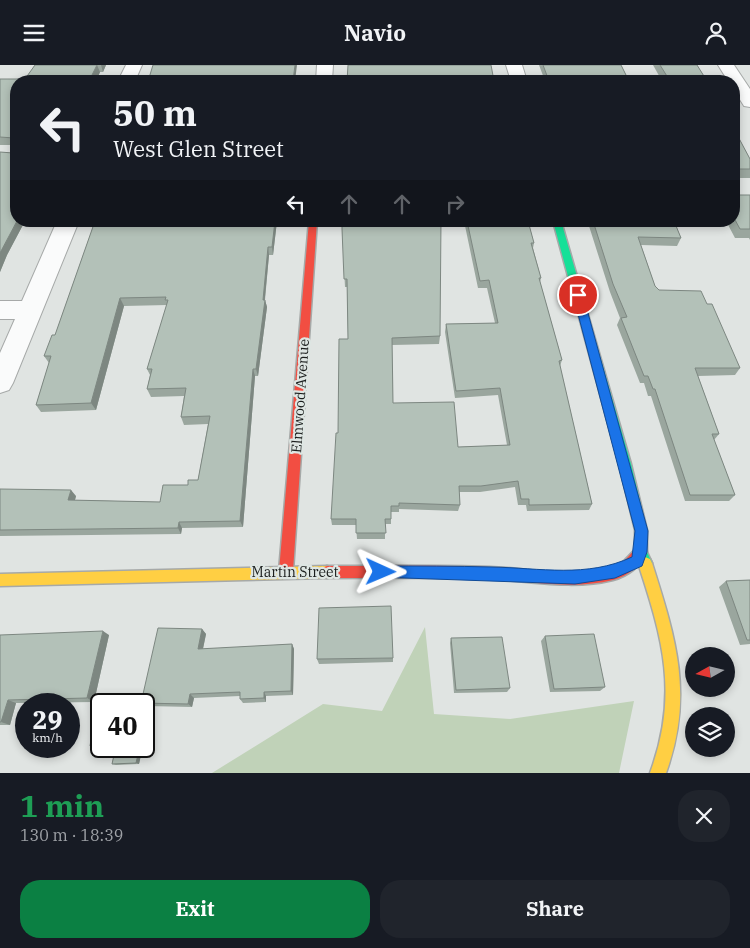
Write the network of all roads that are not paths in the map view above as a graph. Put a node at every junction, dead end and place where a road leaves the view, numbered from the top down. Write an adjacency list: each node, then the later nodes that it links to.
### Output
1 (740, 85): 2 (street)
2 (749, 98)
3 (66, 227): 7 (street)
4 (313, 227): 10 (street, Elmwood Avenue)
5 (559, 227): 9 (street)
6 (0, 310): 7 (street)
7 (31, 310): 8 (street)
8 (0, 383)
9 (641, 552): 10 (street, Martin Street); 12 (street)
10 (286, 571): 11 (street, Martin Street)
11 (0, 580)
12 (658, 773)

